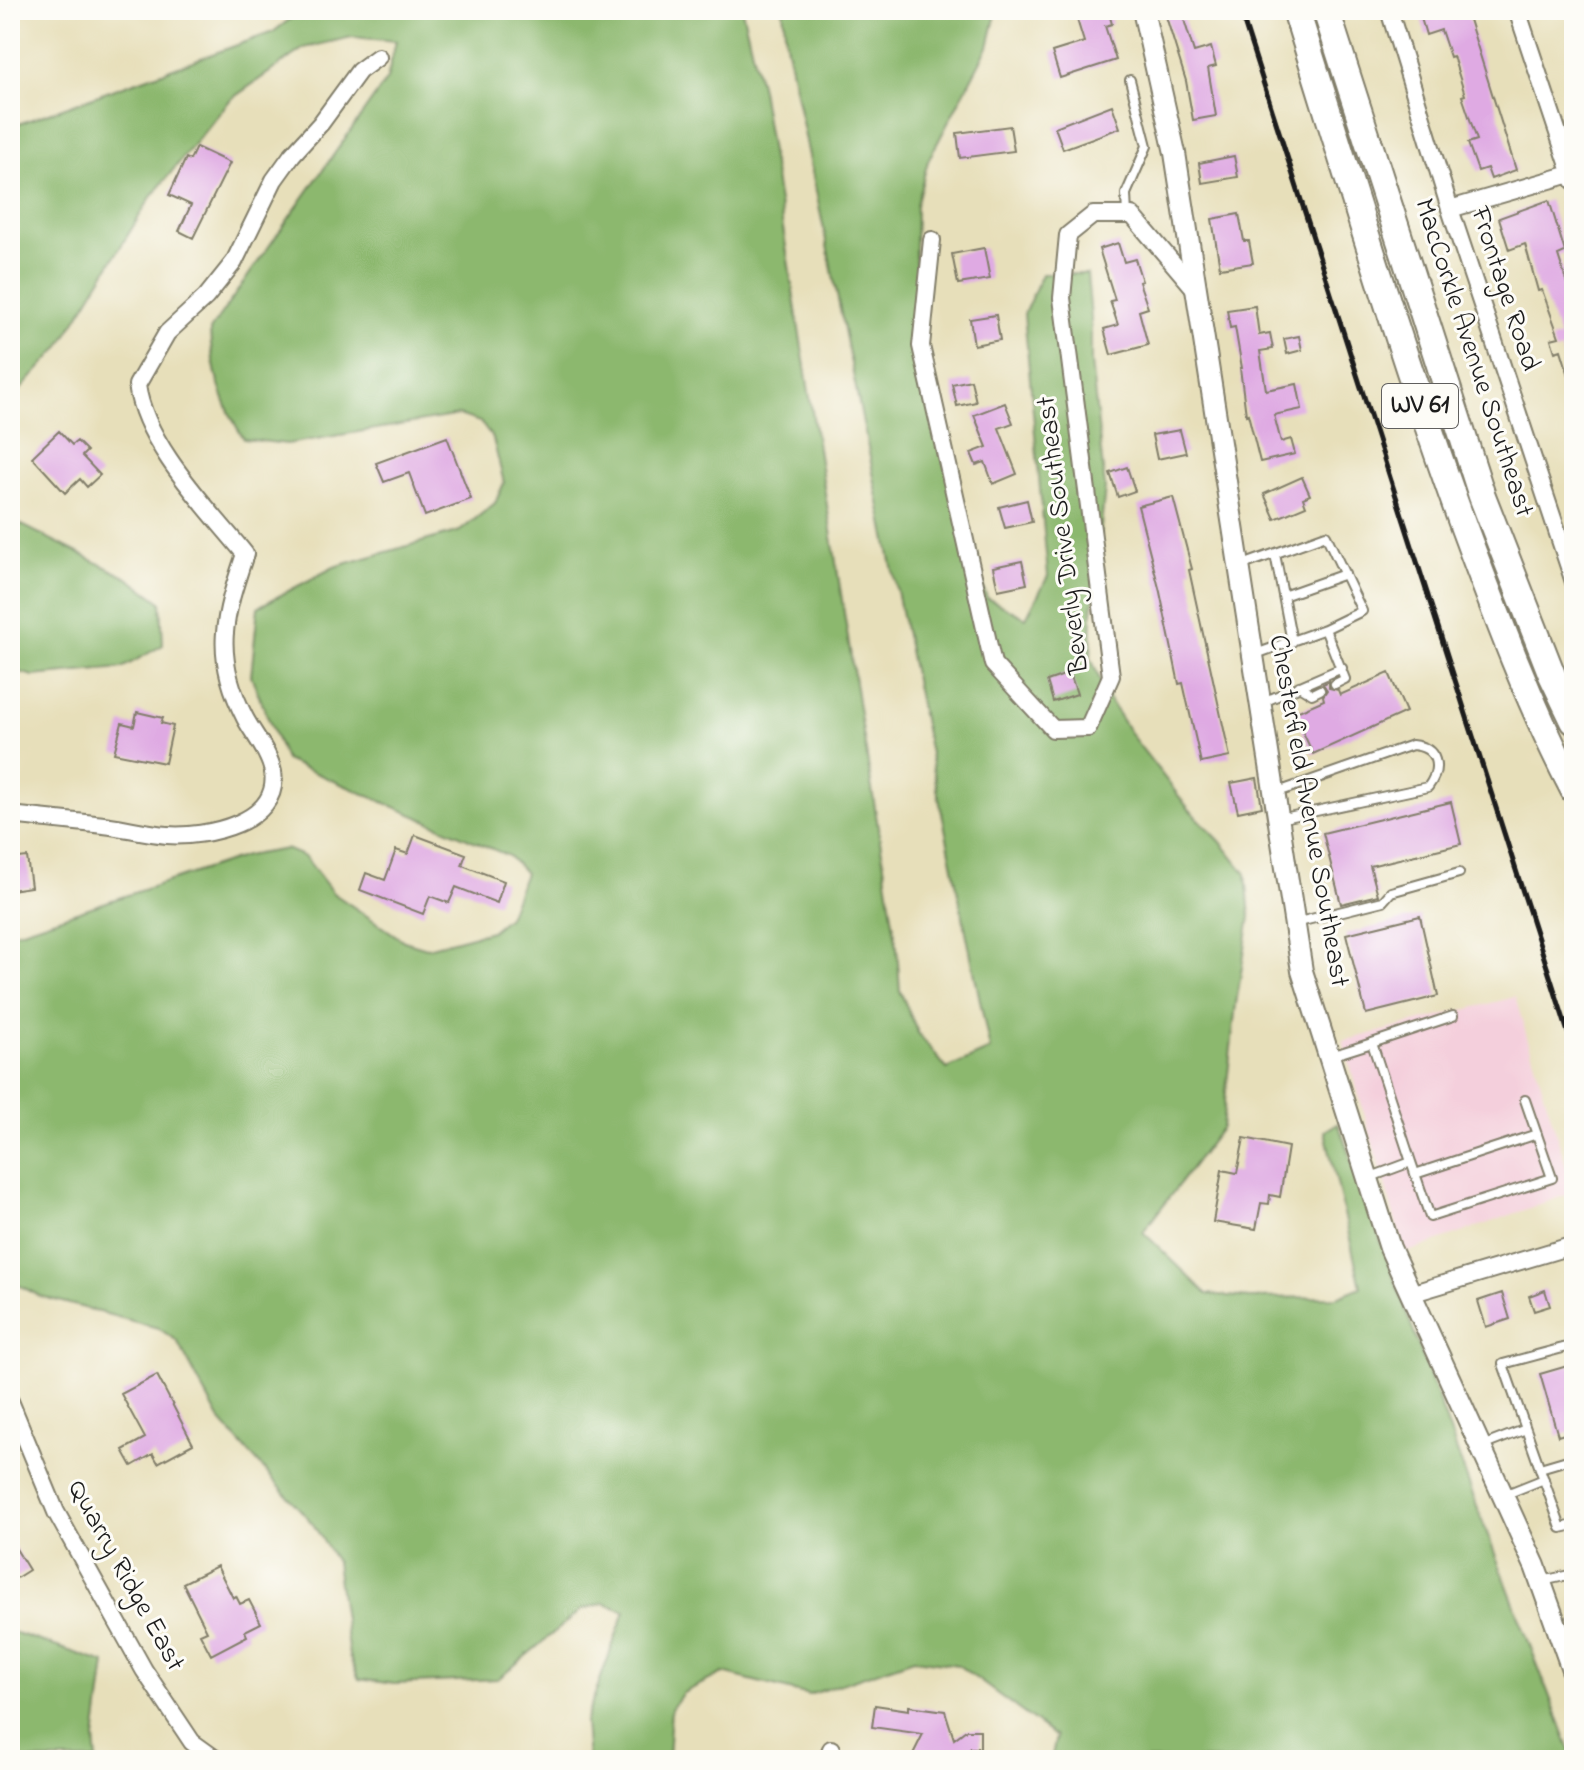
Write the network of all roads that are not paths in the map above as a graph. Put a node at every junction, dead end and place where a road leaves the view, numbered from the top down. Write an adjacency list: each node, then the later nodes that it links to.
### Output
1 (1143, 10): 12 (street, Chesterfield Avenue Southeast)
2 (1296, 10): 27 (main road, WV 61)
3 (1326, 10): 26 (main road, MacCorkle Avenue Southeast / WV 61)
4 (1389, 10): 9 (street, Frontage Road)
5 (1517, 10): 8 (street)
6 (378, 57): 29 (street)
7 (1130, 80): 10 (lane)
8 (1573, 176): 9 (street)
9 (1450, 209): 16 (street, Frontage Road)
10 (1127, 215): 11 (street, Beverly Drive Southeast); 12 (street)
11 (932, 240)
12 (1195, 289): 14 (street, Chesterfield Avenue Southeast)
13 (1275, 554): 14 (lane); 15 (lane); 17 (lane)
14 (1239, 567): 20 (street, Chesterfield Avenue Southeast)
15 (1345, 574): 17 (lane); 18 (lane)
16 (1574, 582)
17 (1283, 596): 19 (lane)
18 (1325, 629): 19 (lane); 21 (lane)
19 (1292, 642): 20 (lane)
20 (1252, 656): 25 (street, Chesterfield Avenue Southeast)
21 (1342, 668): 22 (lane); 23 (lane)
22 (1335, 684)
23 (1299, 686): 24 (lane); 25 (lane)
24 (1320, 690)
25 (1259, 704): 28 (street, Chesterfield Avenue Southeast)
26 (1574, 721)
27 (1574, 790)
28 (1274, 794): 30 (street, Chesterfield Avenue Southeast); 30 (lane)
29 (10, 815)
30 (1278, 819): 32 (street, Chesterfield Avenue Southeast)
31 (1459, 873): 32 (lane)
32 (1295, 924): 35 (street, Chesterfield Avenue Southeast)
33 (1453, 1016): 34 (lane)
34 (1372, 1043): 35 (lane); 38 (lane)
35 (1329, 1056): 40 (street, Chesterfield Avenue Southeast)
36 (1525, 1100): 37 (lane)
37 (1537, 1134): 39 (lane); 39 (lane)
38 (1411, 1162): 39 (lane); 40 (lane)
39 (1415, 1174)
40 (1367, 1179): 42 (street, Chesterfield Avenue Southeast)
41 (1574, 1245): 42 (street)
42 (1410, 1294): 46 (street, Chesterfield Avenue Southeast)
43 (1574, 1345): 45 (lane)
44 (10, 1401): 55 (street, Quarry Ridge East)
45 (1526, 1429): 46 (lane); 48 (lane)
46 (1480, 1446): 50 (street, Chesterfield Avenue Southeast)
47 (1574, 1458): 48 (lane)
48 (1540, 1468): 49 (lane)
49 (1544, 1479): 50 (lane); 51 (lane)
50 (1504, 1495): 53 (street, Chesterfield Avenue Southeast)
51 (1574, 1525)
52 (1574, 1574): 53 (lane)
53 (1541, 1581): 54 (street, Chesterfield Avenue Southeast)
54 (1574, 1675)
55 (217, 1760)

